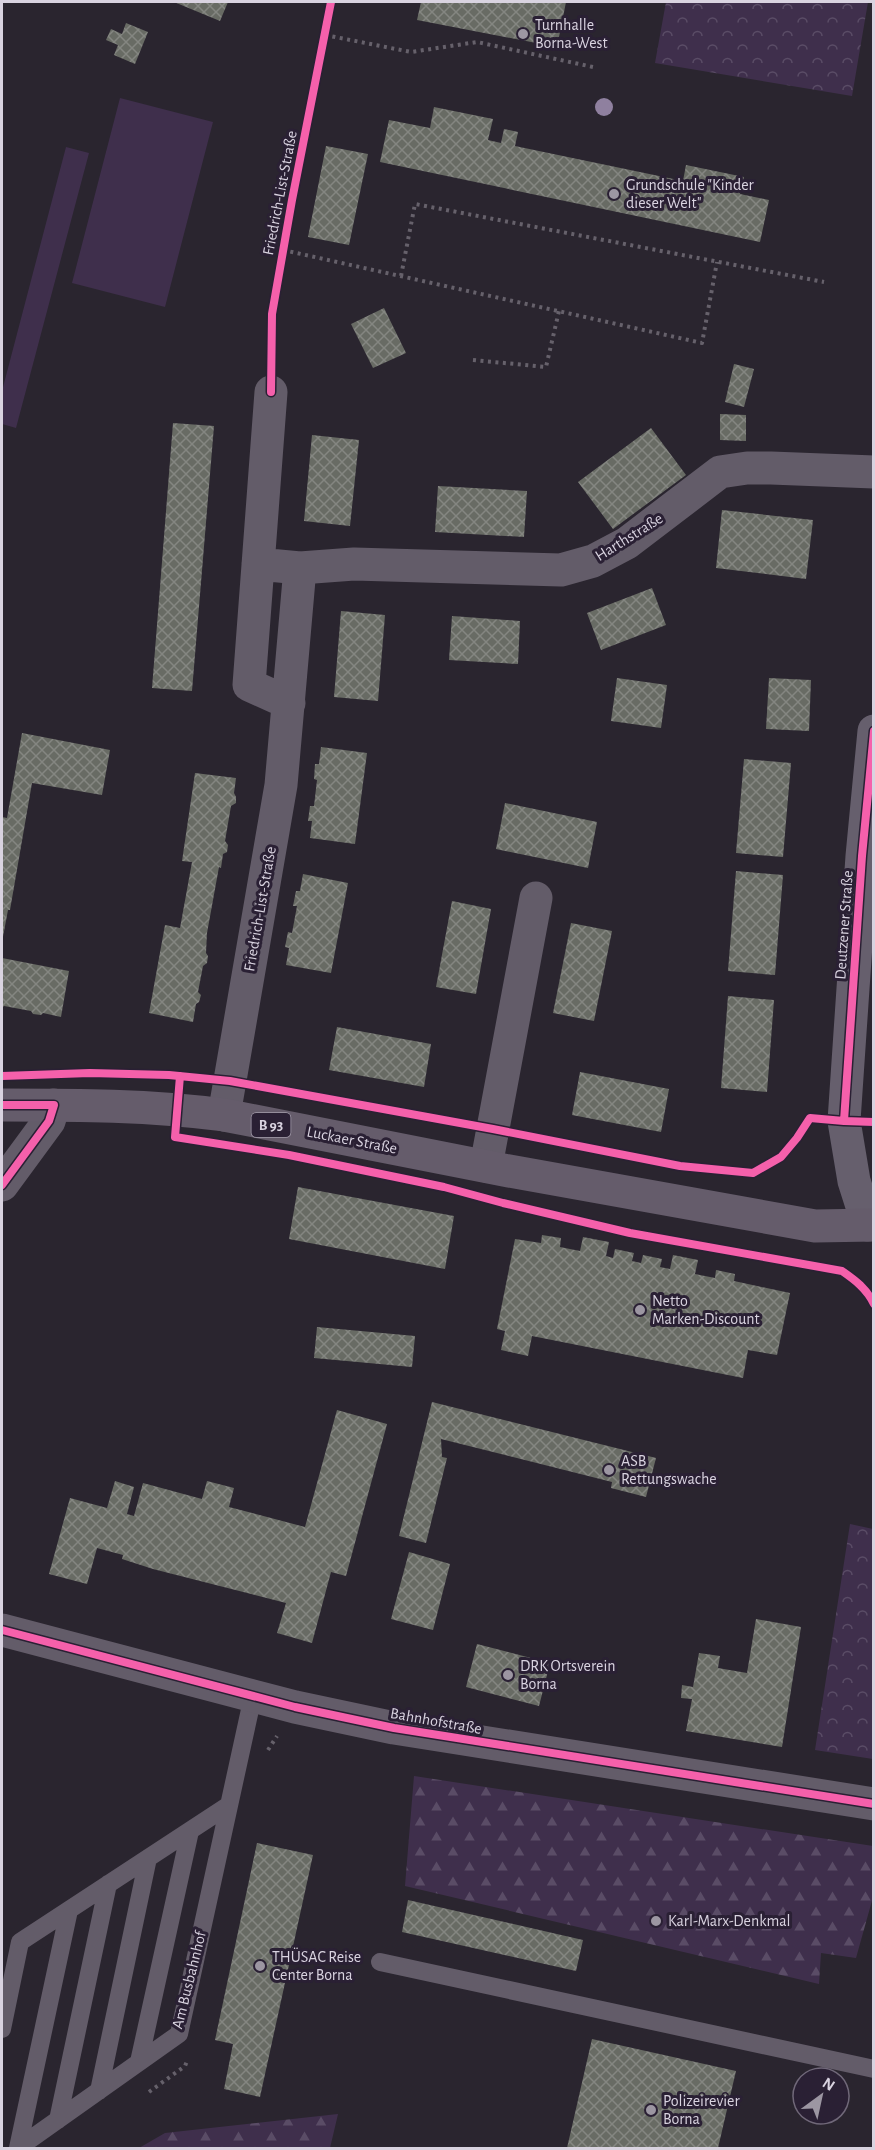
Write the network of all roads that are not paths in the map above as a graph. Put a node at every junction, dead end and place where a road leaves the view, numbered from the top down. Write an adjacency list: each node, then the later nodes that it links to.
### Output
1 (271, 392): 3 (street)
2 (873, 472): 4 (street, Harthstraße)
3 (258, 564): 4 (street); 5 (street)
4 (300, 568): 5 (street, Friedrich-List-Straße)
5 (289, 703): 10 (street, Friedrich-List-Straße)
6 (873, 731): 13 (main road, Deutzener Straße)
7 (536, 898): 11 (street)
8 (2, 1105): 9 (main road, Luckaer Straße / B 93)
9 (54, 1105): 10 (main road, Luckaer Straße / B 93); 12 (street)
10 (224, 1115): 11 (main road, Luckaer Straße / B 93)
11 (486, 1166): 13 (main road, Luckaer Straße / B 93)
12 (2, 1185)
13 (872, 1229)
14 (2, 1630): 15 (street, Bahnhofstraße)
15 (253, 1696): 16 (street, Bahnhofstraße); 17 (lane, Am Busbahnhof)
16 (873, 1804)
17 (229, 1806): 18 (lane); 24 (lane, Am Busbahnhof)
18 (190, 1831): 19 (lane); 24 (lane)
19 (148, 1858): 20 (lane); 26 (lane)
20 (108, 1884): 21 (lane); 27 (lane)
21 (69, 1910): 23 (lane); 28 (lane)
22 (380, 1962): 25 (lane)
23 (2, 2029)
24 (139, 2062): 26 (lane, Am Busbahnhof)
25 (873, 2069)
26 (99, 2091): 27 (lane, Am Busbahnhof)
27 (58, 2120): 28 (lane, Am Busbahnhof)
28 (18, 2148)

